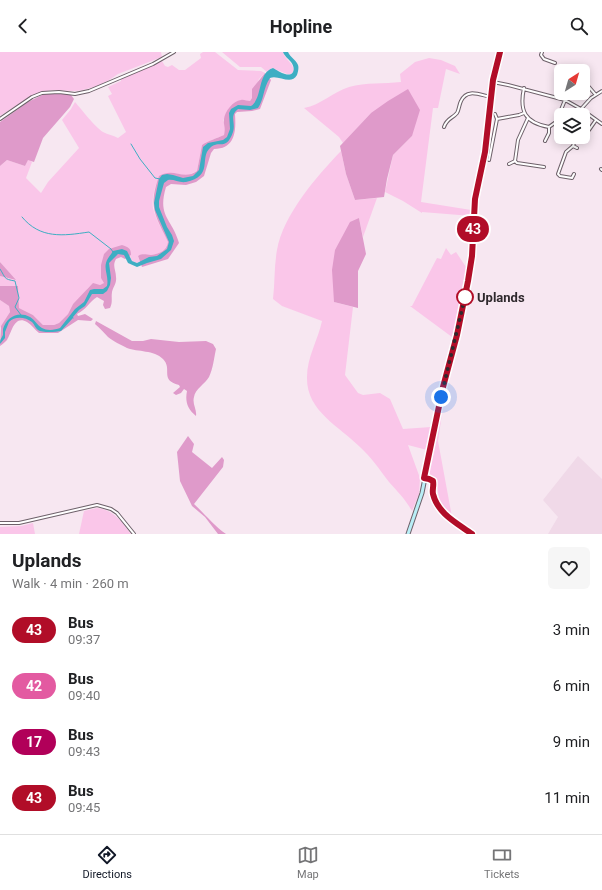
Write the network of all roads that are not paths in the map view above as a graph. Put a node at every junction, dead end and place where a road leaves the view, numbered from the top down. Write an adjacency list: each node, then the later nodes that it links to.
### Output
1 (174, 52): 21 (street)
2 (500, 52): 5 (main road)
3 (542, 52): 4 (street)
4 (556, 63)
5 (493, 82): 6 (street); 10 (main road)
6 (524, 88): 11 (street); 15 (street)
7 (590, 88): 9 (street)
8 (602, 91): 9 (street)
9 (595, 94): 14 (street)
10 (491, 97): 23 (street); 42 (main road)
11 (554, 97)
12 (565, 100): 13 (street); 26 (street)
13 (579, 108)
14 (582, 108)
15 (524, 112): 18 (street); 20 (street)
16 (495, 114): 20 (street)
17 (590, 116): 22 (street)
18 (528, 118): 26 (street); 32 (street)
19 (443, 119): 23 (street)
20 (497, 119): 31 (street)
21 (0, 120)
22 (596, 120): 24 (street); 27 (street)
23 (446, 121): 25 (street)
24 (602, 124)
25 (444, 127)
26 (549, 127): 28 (street)
27 (590, 129)
28 (545, 141)
29 (573, 146): 30 (street); 38 (street)
30 (577, 148)
31 (489, 160)
32 (515, 161): 33 (street); 34 (street)
33 (509, 164)
34 (537, 166): 35 (street); 36 (street)
35 (544, 167)
36 (536, 170)
37 (554, 174): 38 (street)
38 (558, 174): 40 (street)
39 (574, 174): 40 (street)
40 (572, 178): 41 (street)
41 (574, 181)
42 (424, 478): 45 (main road); 46 (street)
43 (0, 523): 44 (street)
44 (134, 534)
45 (408, 534)
46 (472, 534)

